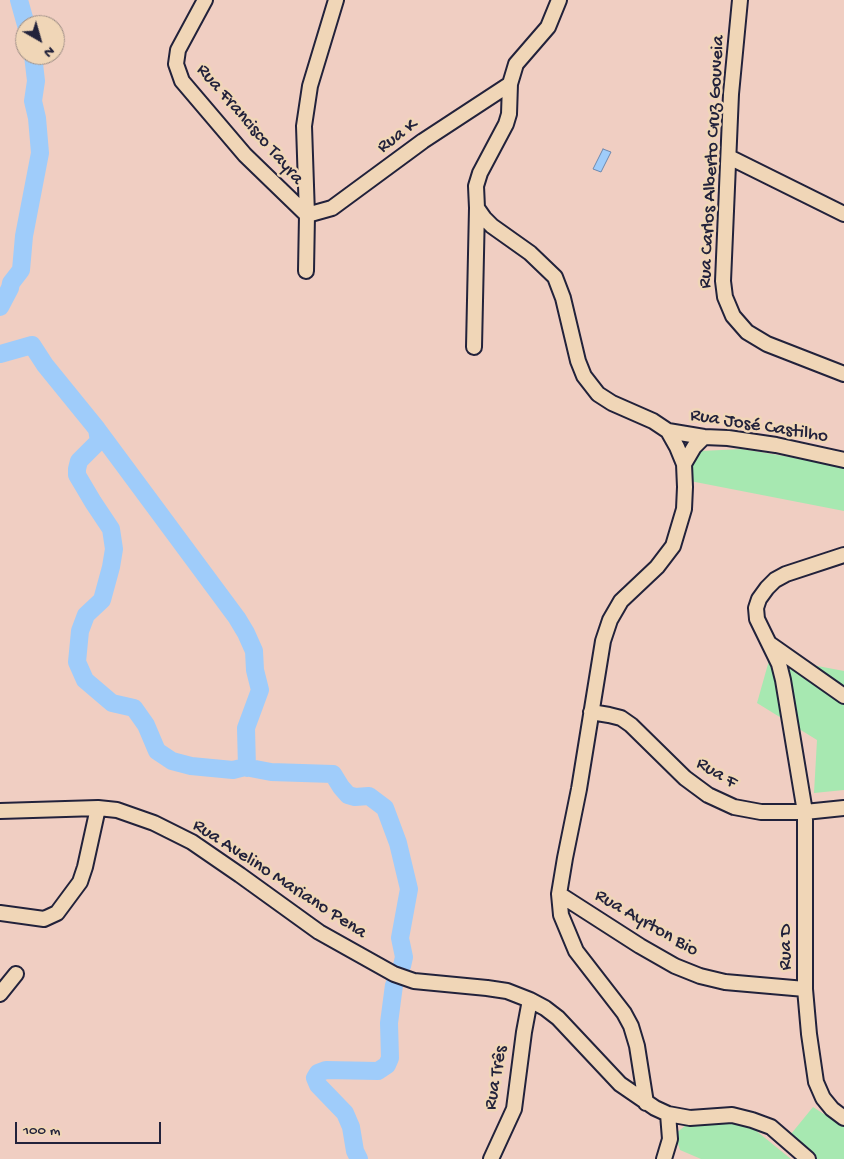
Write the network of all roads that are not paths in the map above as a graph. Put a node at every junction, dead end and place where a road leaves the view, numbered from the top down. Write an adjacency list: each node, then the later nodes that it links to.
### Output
1 (205, 0): 9 (street, Rua Francisco Tayra)
2 (336, 0): 9 (street)
3 (559, 0): 5 (street)
4 (740, 0): 6 (street, Rua Carlos Alberto Cruz Gouveia)
5 (510, 84): 7 (street); 9 (street, Rua K)
6 (728, 157): 8 (street); 12 (street, Rua Carlos Alberto Cruz Gouveia)
7 (477, 208): 11 (street); 13 (street)
8 (844, 214)
9 (307, 215): 10 (street)
10 (306, 271)
11 (474, 347)
12 (844, 374)
13 (668, 431): 14 (street, Rua José Castilho); 16 (street)
14 (704, 437): 15 (street, Rua José Castilho); 16 (street)
15 (844, 460)
16 (684, 464): 20 (street)
17 (844, 555): 18 (street)
18 (769, 644): 19 (street); 24 (street)
19 (844, 696)
20 (591, 712): 24 (street, Rua F); 25 (street)
21 (98, 808): 23 (street, Rua Avelino Mariano Pena); 26 (street); 30 (street, Rua Avelino Mariano Pena)
22 (844, 808): 24 (street, Rua F)
23 (0, 811)
24 (805, 812): 28 (street, Rua D)
25 (560, 894): 28 (street, Rua Ayrton Bio); 31 (street)
26 (0, 913)
27 (16, 974): 29 (street)
28 (806, 989): 33 (street, Rua D)
29 (0, 994)
30 (530, 1000): 31 (street, Rua Avelino Mariano Pena); 34 (street, Rua Três)
31 (646, 1103): 32 (street, Rua Avelino Mariano Pena)
32 (668, 1114): 35 (street); 36 (street, Rua Avelino Mariano Pena)
33 (844, 1118)
34 (491, 1159)
35 (664, 1159)
36 (808, 1159)

